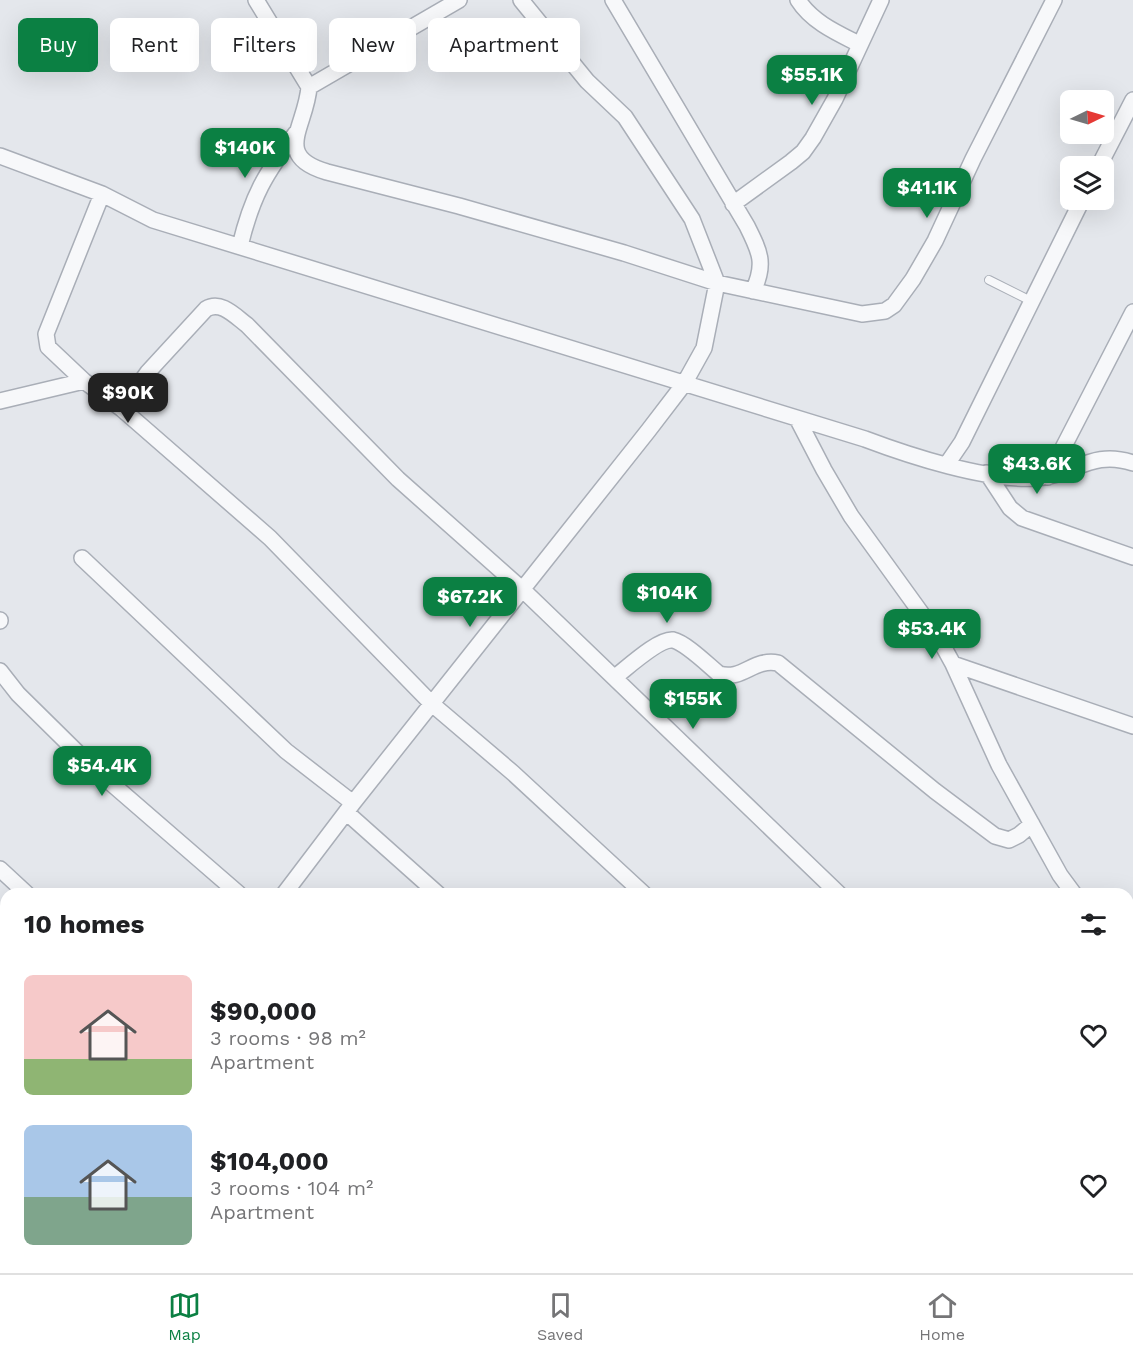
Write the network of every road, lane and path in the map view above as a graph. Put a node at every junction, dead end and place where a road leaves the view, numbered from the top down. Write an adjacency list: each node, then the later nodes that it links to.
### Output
1 (256, 0): 9 (street)
2 (459, 0): 9 (street)
3 (521, 0): 21 (street)
4 (613, 0): 17 (street)
5 (798, 0): 8 (street)
6 (881, 0): 8 (street)
7 (1054, 0): 22 (street)
8 (860, 44): 17 (street)
9 (309, 87): 11 (street)
10 (1133, 100): 13 (street)
11 (296, 133): 14 (street); 15 (street)
12 (0, 156): 16 (street)
13 (1104, 156)
14 (299, 159): 15 (street); 21 (street)
15 (274, 163): 19 (street)
16 (102, 194): 19 (street); 25 (street)
17 (733, 204): 22 (street)
18 (1077, 210): 23 (street)
19 (240, 246): 26 (street)
20 (990, 280): 23 (lane)
21 (717, 284): 22 (street); 26 (street)
22 (753, 291)
23 (1033, 302): 31 (street)
24 (1133, 312): 33 (street)
25 (84, 381): 27 (street); 28 (street)
26 (684, 384): 29 (street); 36 (street)
27 (0, 400)
28 (122, 409): 36 (street); 40 (street)
29 (798, 420): 31 (street); 37 (street)
30 (1133, 463): 33 (street)
31 (947, 464): 32 (street)
32 (987, 473): 33 (street); 34 (street)
33 (1048, 477)
34 (1133, 557)
35 (82, 558): 42 (street)
36 (523, 590): 39 (street); 40 (street)
37 (953, 664): 41 (street); 43 (street)
38 (0, 671): 46 (street)
39 (615, 677): 43 (street); 50 (street)
40 (432, 704): 42 (street); 49 (street)
41 (1133, 726)
42 (350, 808): 47 (street); 48 (street)
43 (1032, 824): 51 (street)
44 (0, 869): 45 (street)
45 (21, 888)
46 (231, 888)
47 (289, 888)
48 (432, 888)
49 (638, 888)
50 (833, 888)
51 (1070, 888)

